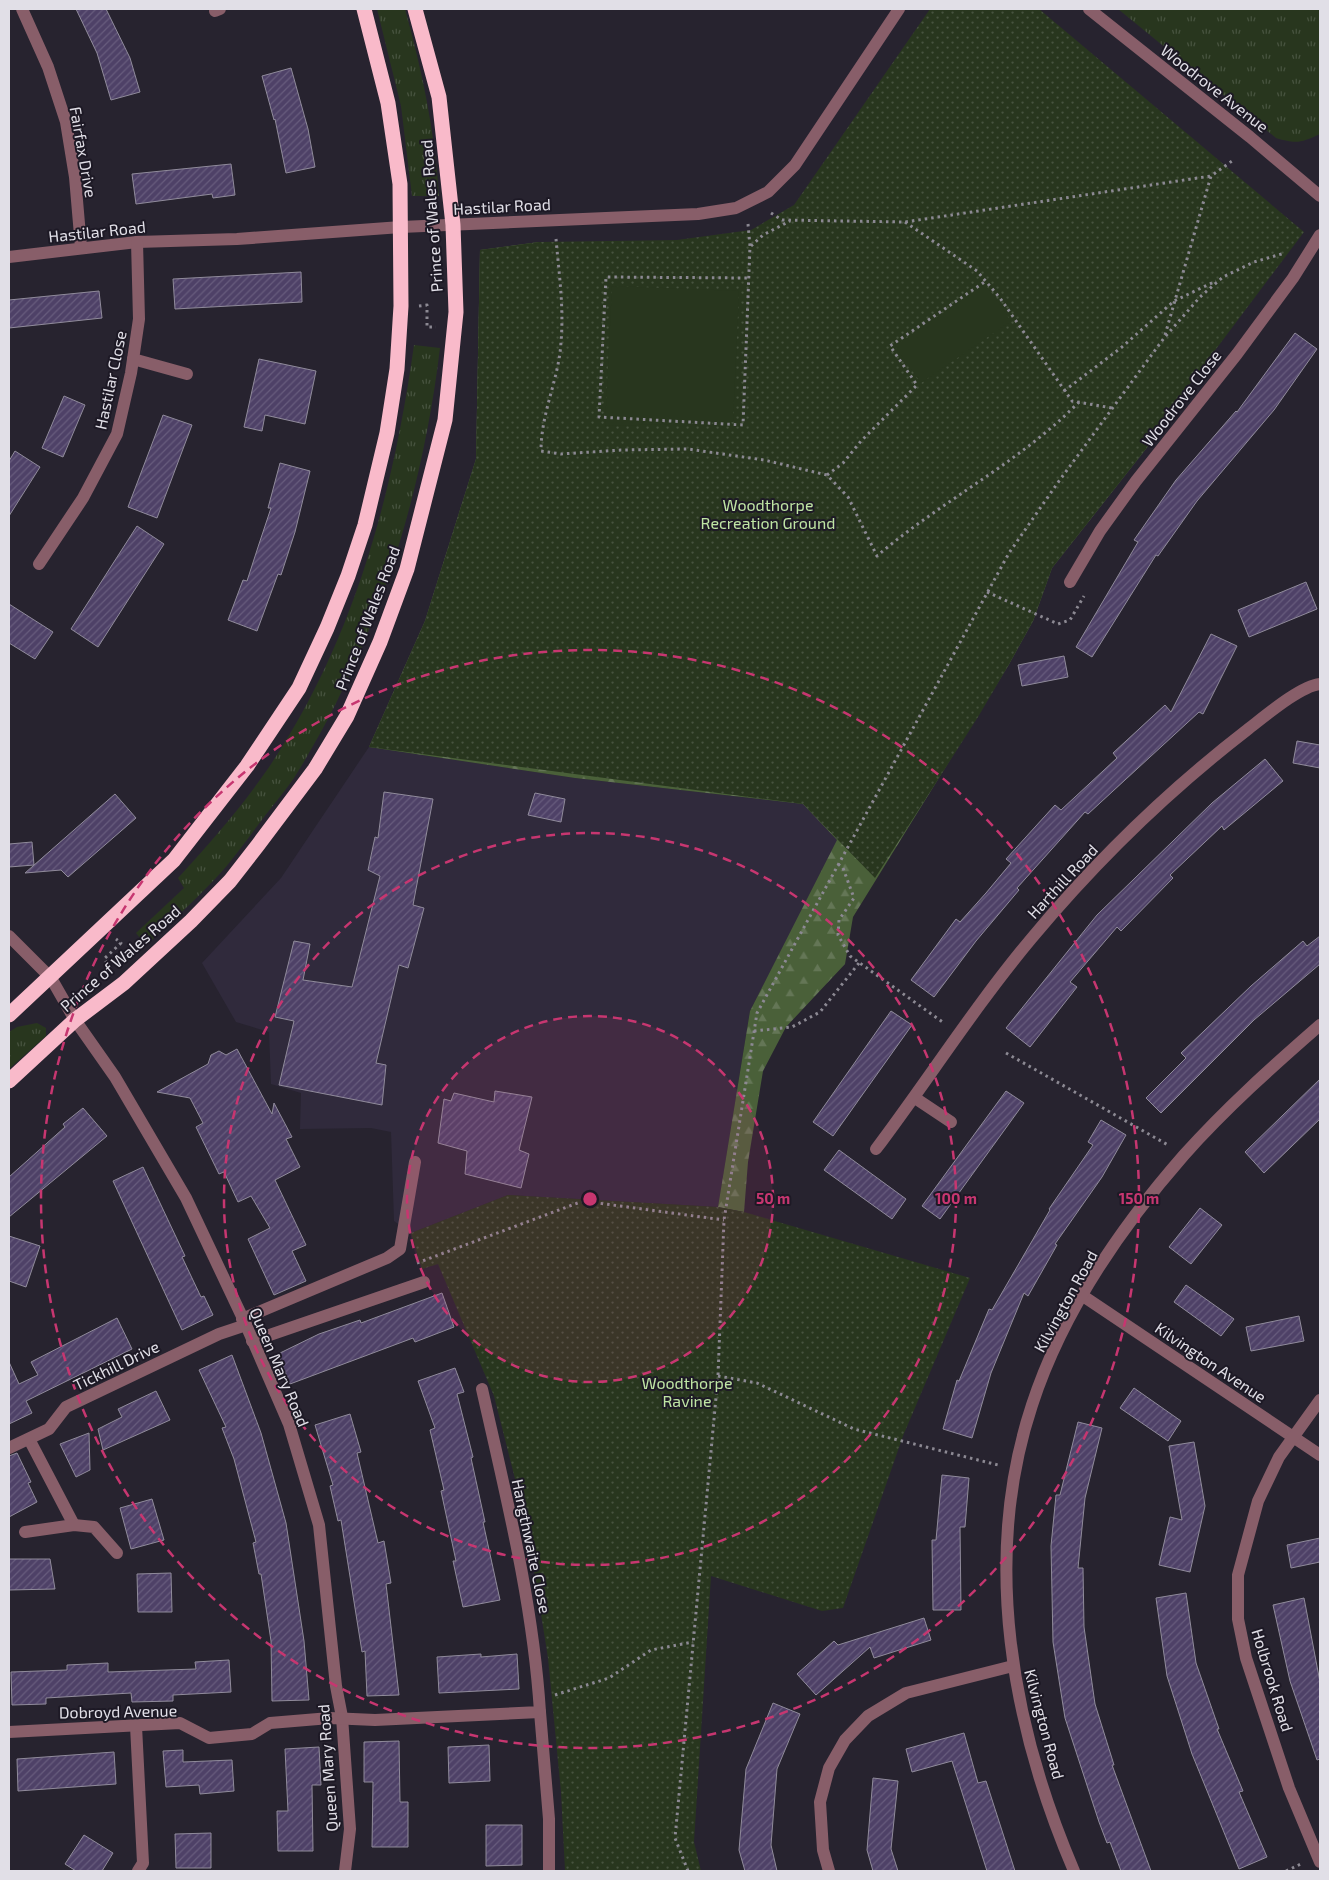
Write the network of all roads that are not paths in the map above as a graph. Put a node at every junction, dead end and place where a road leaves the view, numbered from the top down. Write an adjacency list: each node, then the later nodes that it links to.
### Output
1 (22, 9): 11 (street, Fairfax Drive)
2 (364, 9): 8 (highway, Prince of Wales Road)
3 (415, 9): 7 (highway, Prince of Wales Road)
4 (899, 9): 7 (street, Hastilar Road)
5 (1089, 9): 6 (street, Woodrove Avenue)
6 (1318, 190)
7 (453, 225): 8 (street, Hastilar Road); 21 (highway, Prince of Wales Road)
8 (401, 227): 10 (street, Hastilar Road); 19 (highway, Prince of Wales Road)
9 (1320, 236): 16 (street, Woodrove Close)
10 (137, 242): 11 (street, Hastilar Road); 13 (street, Hastilar Close)
11 (81, 247): 12 (street, Hastilar Road)
12 (9, 257)
13 (133, 359): 14 (street); 15 (street, Hastilar Close)
14 (187, 374)
15 (39, 564)
16 (1070, 582)
17 (1320, 684): 24 (street, Harthill Road)
18 (9, 936): 19 (street, Queen Mary Road)
19 (51, 978): 20 (highway, Prince of Wales Road); 21 (street, Queen Mary Road)
20 (9, 1015)
21 (75, 1020): 23 (highway, Prince of Wales Road); 30 (street, Queen Mary Road)
22 (1320, 1024): 29 (street, Kilvington Road)
23 (9, 1081)
24 (915, 1098): 25 (street); 26 (street, Harthill Road)
25 (951, 1122)
26 (876, 1149)
27 (415, 1162): 30 (street, Tickhill Drive)
28 (424, 1282): 31 (street)
29 (1083, 1296): 34 (street, Kilvington Avenue); 41 (street, Kilvington Road)
30 (244, 1322): 31 (street, Queen Mary Road); 35 (street, Tickhill Drive)
31 (252, 1341): 43 (street, Queen Mary Road)
32 (482, 1388): 42 (street, Hangthwaite Close)
33 (1320, 1400): 34 (street, Holbrook Road)
34 (1292, 1437): 37 (street, Kilvington Avenue); 46 (street, Holbrook Road)
35 (29, 1440): 36 (street, Tickhill Drive); 38 (street)
36 (9, 1448)
37 (1320, 1455)
38 (74, 1525): 39 (street); 40 (street)
39 (25, 1532)
40 (117, 1552)
41 (1013, 1666): 50 (street); 51 (street, Kilvington Road)
42 (540, 1706): 43 (street); 49 (street, Hangthwaite Close)
43 (342, 1717): 44 (street, Dobroyd Avenue); 48 (street, Queen Mary Road)
44 (136, 1726): 45 (street, Dobroyd Avenue); 47 (street)
45 (9, 1732)
46 (1320, 1862)
47 (138, 1871)
48 (345, 1871)
49 (549, 1871)
50 (829, 1871)
51 (1074, 1871)

